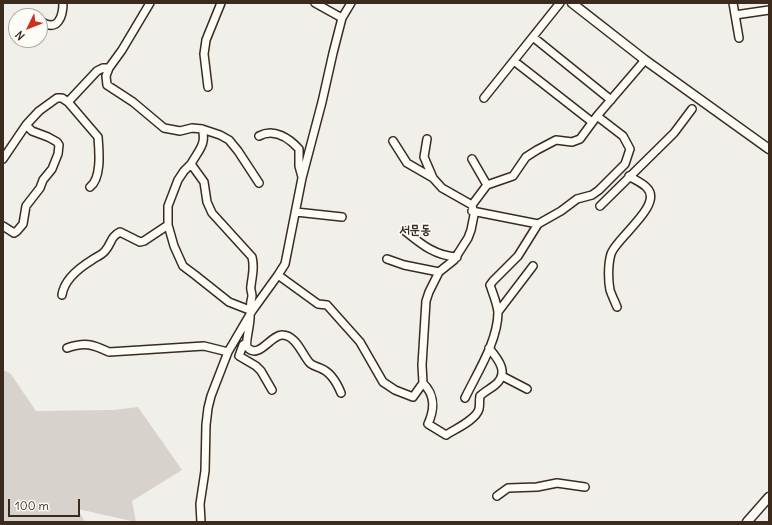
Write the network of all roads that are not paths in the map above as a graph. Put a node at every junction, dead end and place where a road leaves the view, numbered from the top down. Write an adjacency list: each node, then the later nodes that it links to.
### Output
1 (63, 3): 12 (street)
2 (150, 3): 17 (street)
3 (221, 3): 18 (street)
4 (314, 3): 11 (street)
5 (351, 3): 11 (street)
6 (560, 3): 13 (street)
7 (572, 3): 15 (main road)
8 (733, 3): 10 (street)
9 (769, 10): 10 (street)
10 (735, 15): 14 (street)
11 (342, 18): 34 (street)
12 (48, 26)
13 (532, 37): 16 (street); 20 (street)
14 (739, 38)
15 (646, 60): 20 (street); 29 (main road)
16 (514, 61): 19 (street); 23 (street)
17 (108, 68): 21 (street); 25 (street)
18 (208, 87)
19 (484, 98)
20 (611, 100): 23 (street)
21 (68, 102): 24 (street); 38 (street)
22 (692, 108): 33 (street)
23 (595, 119): 37 (street); 43 (street)
24 (26, 125): 30 (street); 45 (street)
25 (202, 128): 32 (street); 36 (street)
26 (259, 136): 34 (street)
27 (427, 139): 35 (street)
28 (393, 141): 35 (street)
29 (769, 149)
30 (3, 159)
31 (472, 159): 37 (street)
32 (191, 164): 44 (street); 55 (street)
33 (629, 176): 39 (street); 53 (street)
34 (302, 178): 41 (street)
35 (433, 178): 40 (street)
36 (259, 183)
37 (487, 185): 40 (street)
38 (90, 187)
39 (600, 206)
40 (472, 208): 43 (street); 47 (street)
41 (296, 212): 42 (street); 51 (street)
42 (342, 217)
43 (538, 224): 54 (street)
44 (168, 225): 52 (street); 55 (street)
45 (3, 226)
46 (405, 231): 47 (street)
47 (457, 257): 50 (street)
48 (387, 259): 50 (street)
49 (533, 266): 54 (street)
50 (439, 272): 61 (street)
51 (278, 275): 55 (street); 61 (street)
52 (62, 295)
53 (618, 307)
54 (498, 312): 58 (street)
55 (251, 313): 56 (street); 59 (street)
56 (246, 343): 63 (street); 64 (street)
57 (67, 348): 59 (street)
58 (489, 348): 60 (street); 65 (street)
59 (228, 352): 69 (street)
60 (502, 376): 61 (street); 62 (street)
61 (422, 383)
62 (527, 389)
63 (272, 390)
64 (341, 393)
65 (465, 398)
66 (585, 487): 67 (street)
67 (497, 496)
68 (769, 497): 70 (main road)
69 (201, 522)
70 (747, 522)

